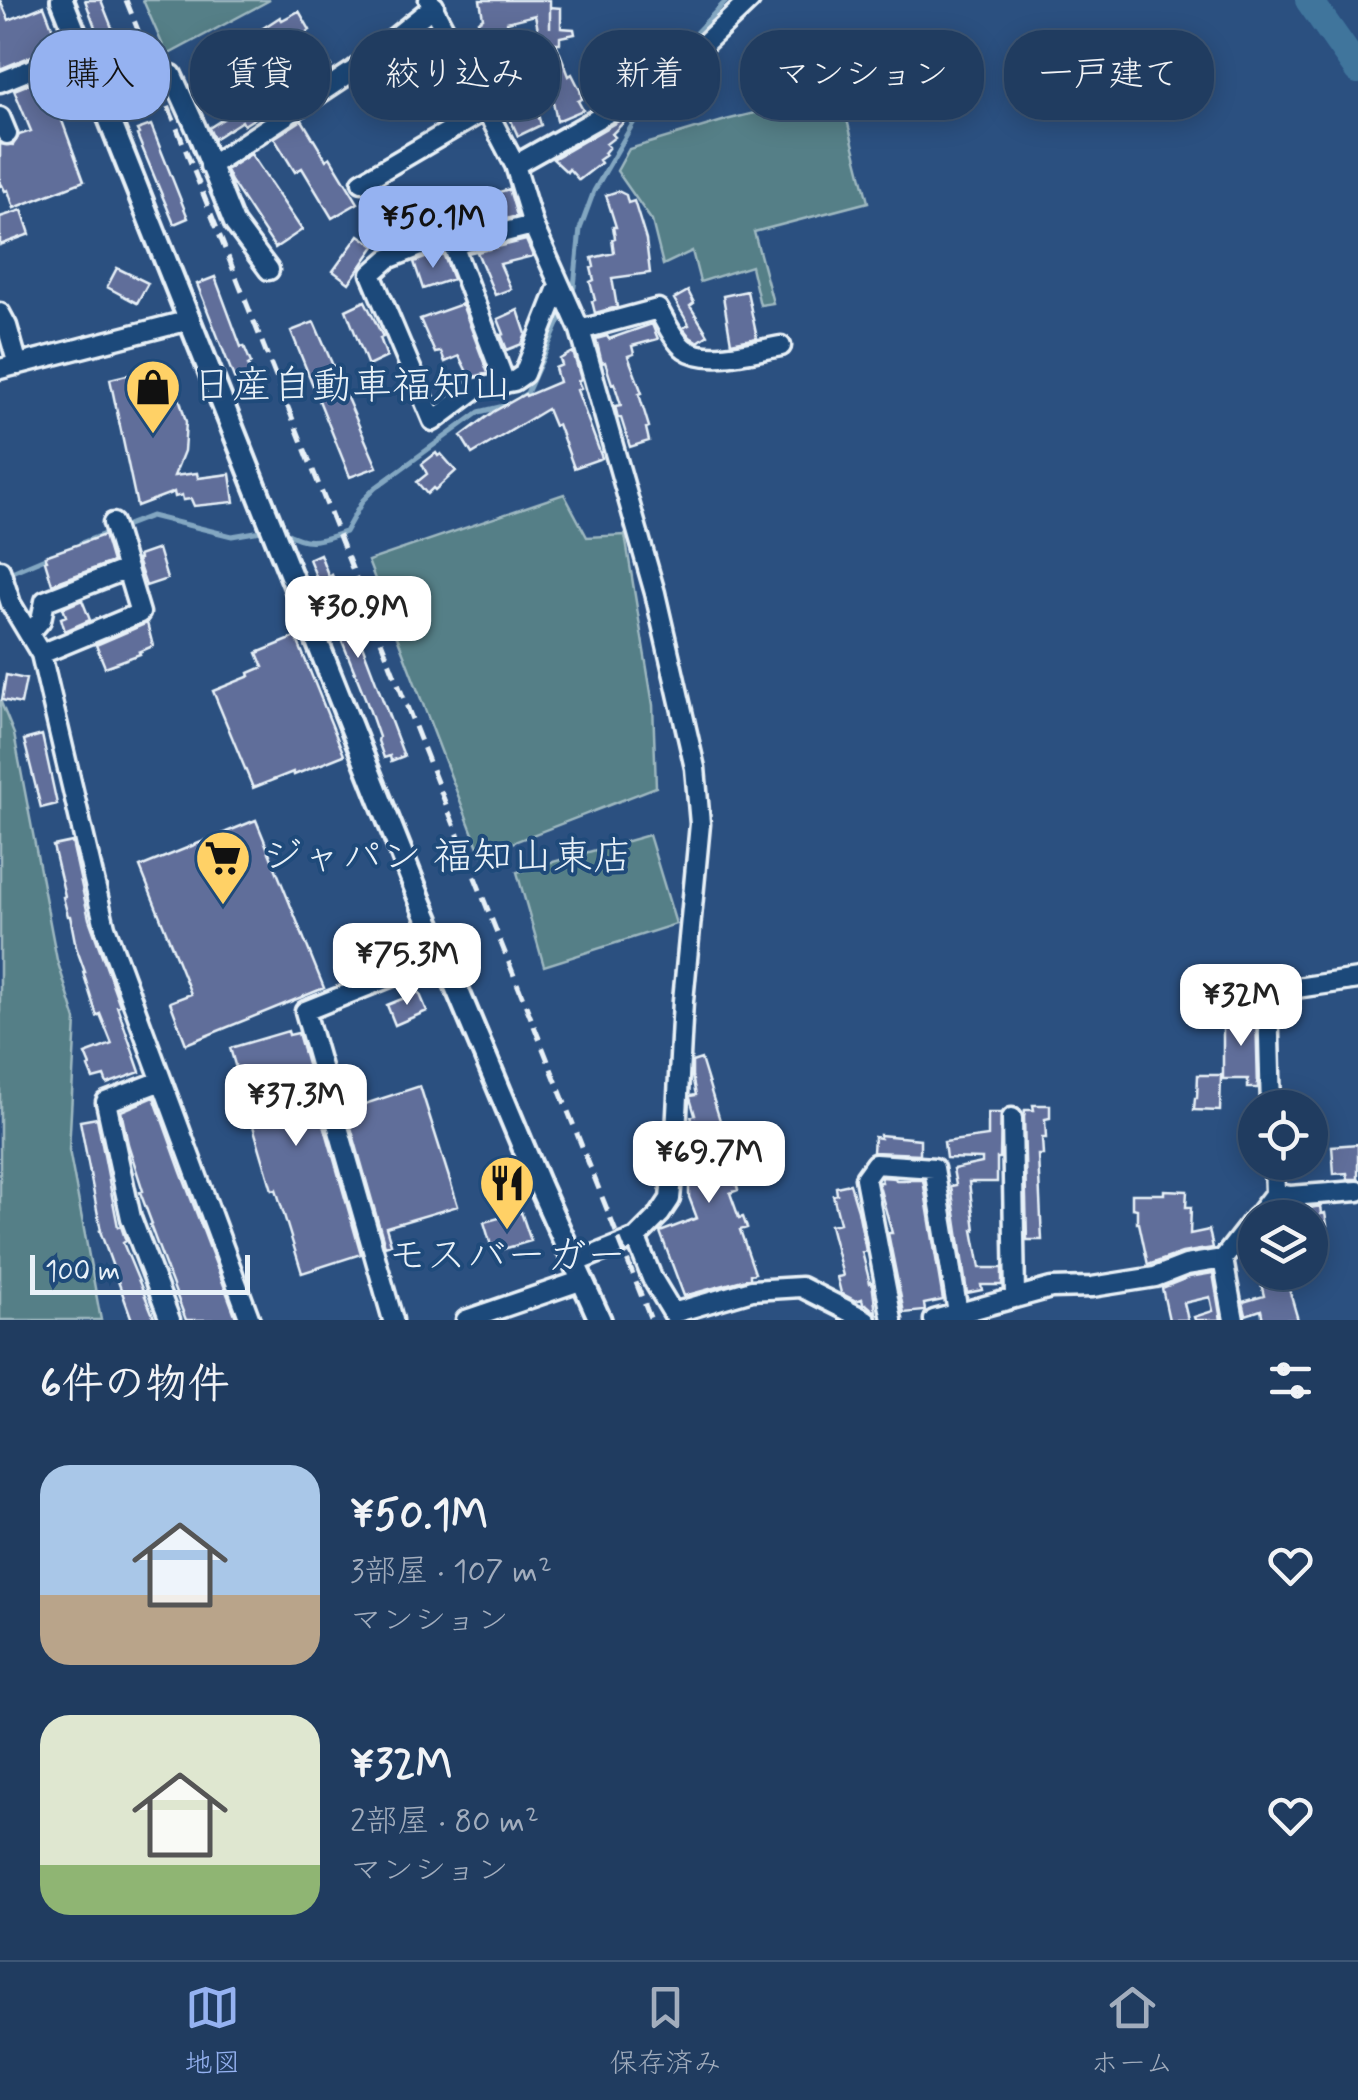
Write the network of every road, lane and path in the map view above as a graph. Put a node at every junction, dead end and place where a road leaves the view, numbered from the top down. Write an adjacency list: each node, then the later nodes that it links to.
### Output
1 (62, 0): 4 (main road)
2 (750, 0): 12 (street)
3 (432, 3): 5 (street); 13 (street)
4 (74, 30)
5 (445, 30)
6 (30, 70): 8 (street)
7 (172, 75): 13 (street)
8 (0, 82)
9 (110, 120): 20 (main road)
10 (468, 120): 14 (street)
11 (490, 120): 12 (street)
12 (515, 165): 15 (street)
13 (210, 166): 17 (street)
14 (362, 182)
15 (533, 225): 16 (street); 18 (street)
16 (453, 245): 24 (street); 24 (street)
17 (268, 270)
18 (561, 289): 21 (street); 24 (street)
19 (0, 313): 23 (street)
20 (190, 320): 23 (street); 30 (main road)
21 (577, 325): 22 (street); 39 (street)
22 (782, 346)
23 (9, 367)
24 (505, 383)
25 (113, 522): 26 (street)
26 (127, 568): 28 (street); 29 (street)
27 (0, 570): 28 (street)
28 (29, 634): 29 (street)
29 (41, 654): 32 (street)
30 (443, 956): 42 (main road); 48 (street)
31 (1358, 979): 33 (street)
32 (162, 1082): 46 (street); 47 (street)
33 (1270, 1090)
34 (1012, 1118): 43 (street)
35 (1275, 1180): 37 (street)
36 (1358, 1192): 37 (street)
37 (1275, 1193): 38 (street)
38 (1269, 1200)
39 (636, 1238): 42 (street); 45 (street)
40 (1238, 1240): 41 (street)
41 (1223, 1259): 43 (street); 54 (street)
42 (578, 1272): 49 (street); 50 (main road)
43 (1015, 1297): 44 (street)
44 (958, 1314): 52 (street); 53 (street)
45 (675, 1316): 51 (street)
46 (170, 1320)
47 (250, 1320)
48 (393, 1320)
49 (466, 1320)
50 (600, 1320)
51 (866, 1320)
52 (892, 1320)
53 (934, 1320)
54 (1234, 1320)

